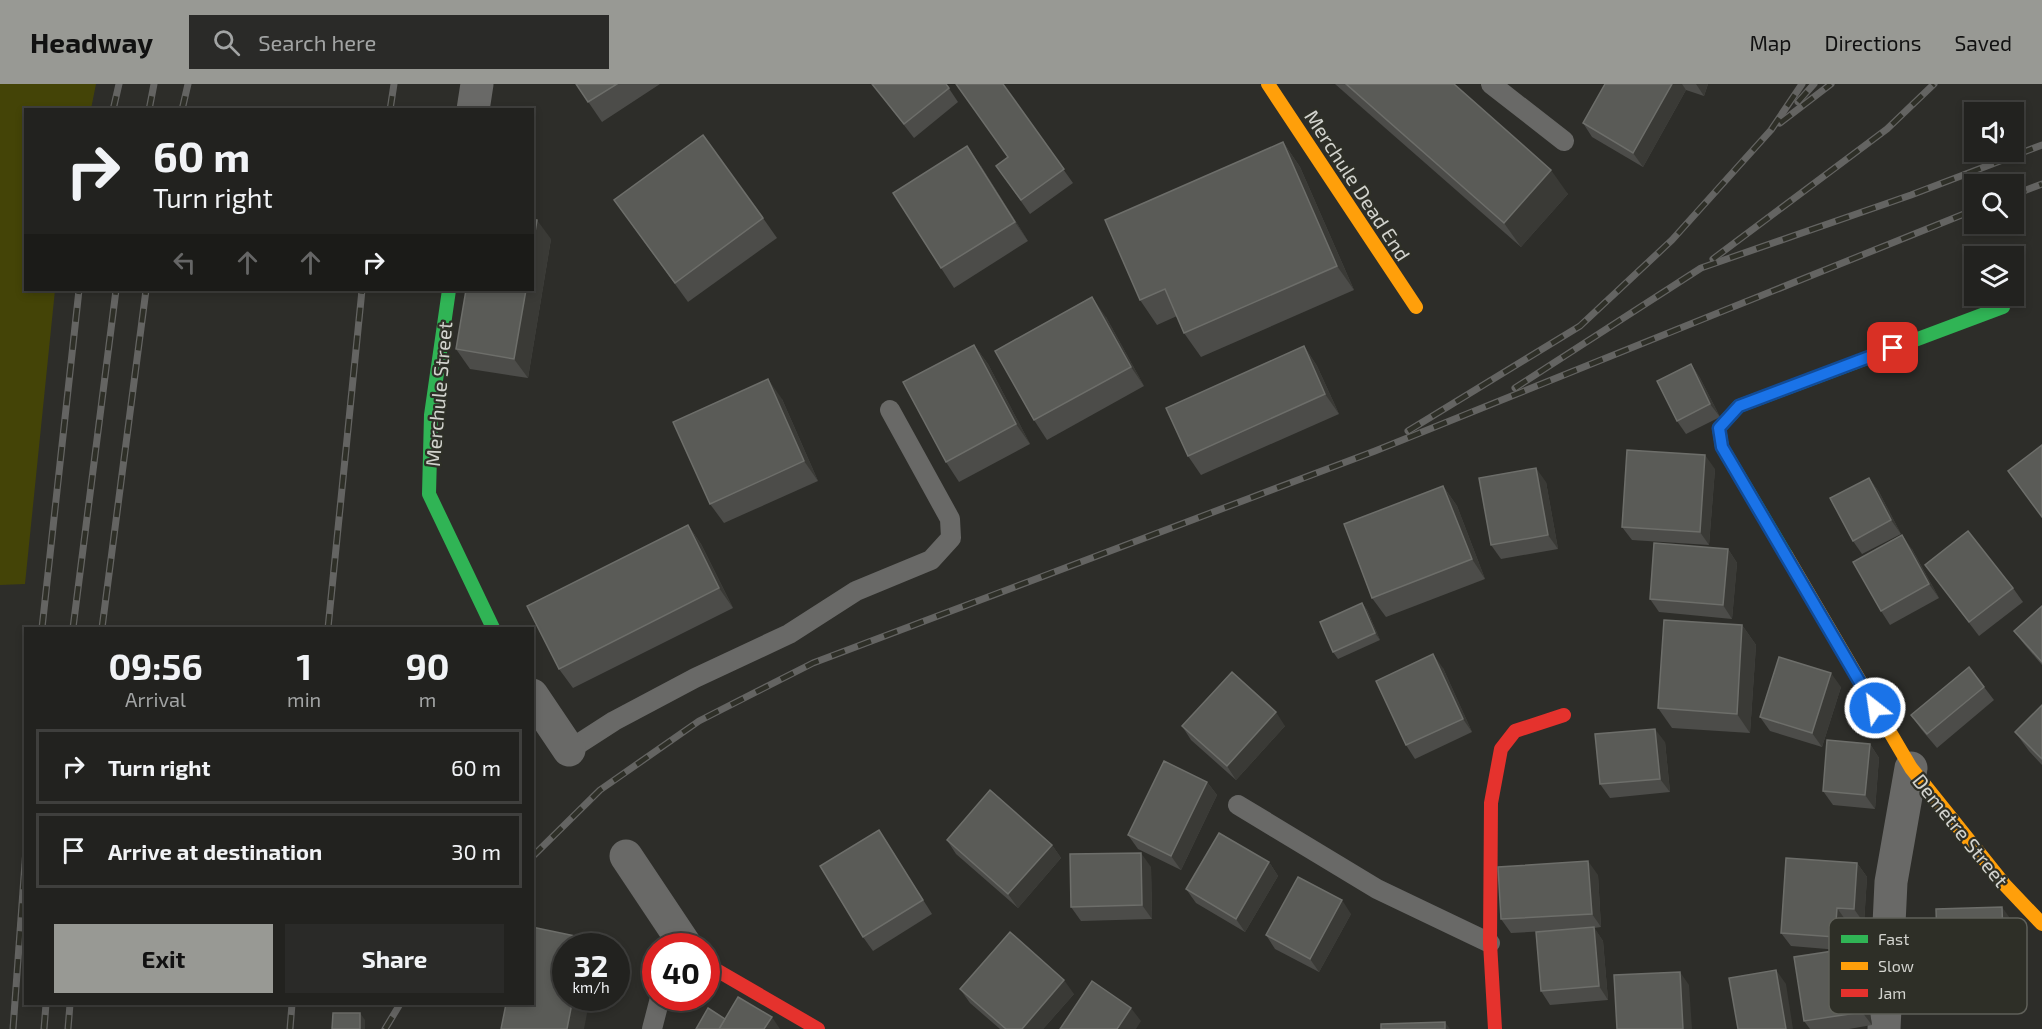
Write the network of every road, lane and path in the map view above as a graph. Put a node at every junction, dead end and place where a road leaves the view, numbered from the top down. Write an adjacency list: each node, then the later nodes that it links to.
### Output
1 (477, 84): 4 (street)
2 (1268, 84): 7 (street, Merchule Dead End)
3 (1491, 84): 5 (lane)
4 (473, 108)
5 (1564, 141)
6 (449, 291): 10 (street, Merchule Street)
7 (1416, 307)
8 (2003, 307): 14 (street)
9 (890, 410): 13 (lane)
10 (493, 627)
11 (534, 698): 13 (street)
12 (1564, 715): 20 (street)
13 (569, 750)
14 (1911, 768): 17 (street, Demetre Street); 18 (street, Demetre Street)
15 (1238, 805): 20 (lane)
16 (626, 856): 19 (street)
17 (1889, 918)
18 (2042, 924)
19 (677, 933)
20 (1490, 943): 26 (street)
21 (720, 972): 25 (street)
22 (657, 1011): 24 (lane)
23 (1885, 1014): 27 (street, Demetre Street)
24 (652, 1029)
25 (818, 1029)
26 (1494, 1029)
27 (1884, 1029)

